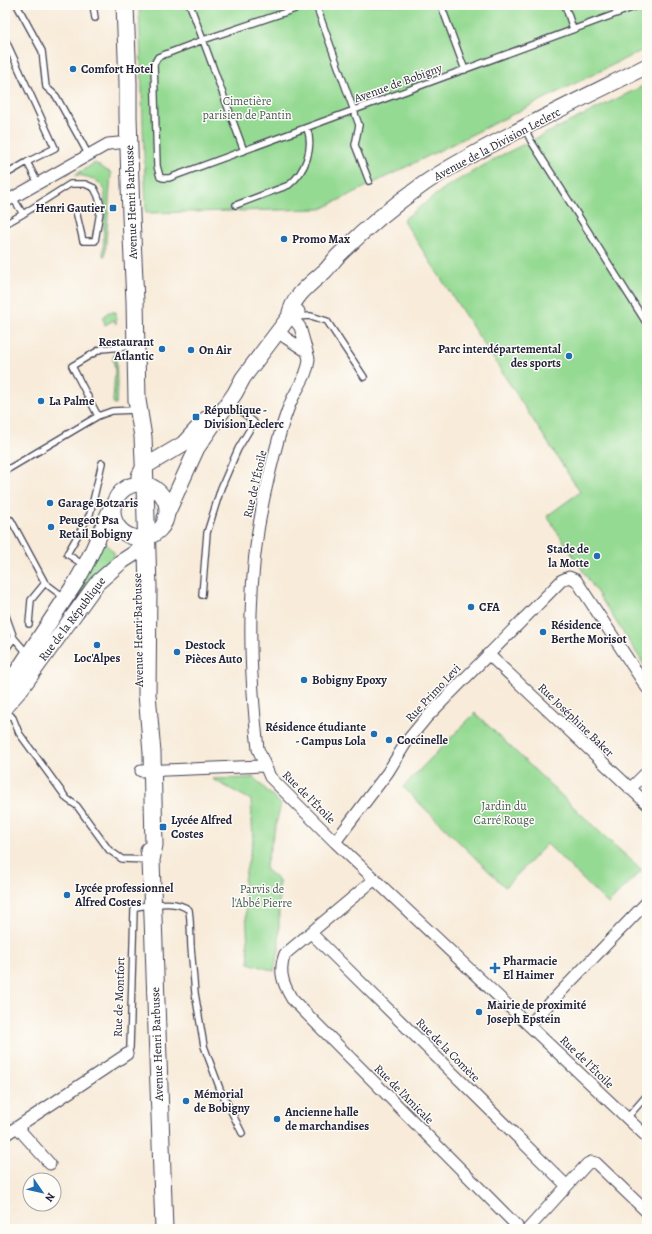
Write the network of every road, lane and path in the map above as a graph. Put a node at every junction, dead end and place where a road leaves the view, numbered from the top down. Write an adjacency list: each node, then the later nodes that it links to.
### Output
1 (93, 5): 10 (lane)
2 (125, 5): 19 (main road, Avenue Henri Barbusse)
3 (190, 5): 13 (lane)
4 (307, 5): 13 (lane)
5 (316, 5): 16 (lane)
6 (441, 5): 15 (lane)
7 (565, 5): 11 (lane)
8 (640, 5): 11 (lane, Avenue de Bobigny)
9 (18, 7): 21 (lane)
10 (95, 18)
11 (573, 29): 15 (lane, Avenue de Bobigny)
12 (5, 40): 22 (lane)
13 (203, 40): 20 (lane); 20 (lane, Avenue de Bobigny)
14 (647, 66): 17 (main road, Avenue de la Division Leclerc)
15 (464, 70): 16 (lane, Avenue de Bobigny)
16 (354, 111): 18 (lane, Avenue de Bobigny); 24 (lane)
17 (524, 127): 31 (main road, Avenue de la Division Leclerc); 32 (lane)
18 (307, 128): 20 (lane, Avenue de Bobigny); 27 (lane)
19 (129, 142): 21 (street); 34 (main road, Avenue Henri Barbusse)
20 (244, 151)
21 (88, 154): 25 (street)
22 (27, 162): 23 (lane); 25 (lane)
23 (5, 175)
24 (368, 181)
25 (38, 183): 26 (street)
26 (9, 200): 29 (lane)
27 (236, 205)
28 (76, 211): 29 (lane)
29 (23, 214): 30 (lane)
30 (5, 224)
31 (289, 317): 33 (main road, Avenue de la Division Leclerc); 35 (street, Rue de l'Étoile); 36 (lane)
32 (647, 324)
33 (278, 331): 35 (street); 37 (main road, Avenue de la Division Leclerc)
34 (136, 345): 39 (main road, Avenue Henri Barbusse); 40 (lane)
35 (306, 352): 62 (street, Rue de l'Étoile)
36 (364, 377)
37 (243, 378): 38 (main road, Avenue de la Division Leclerc); 42 (main road, Avenue de la Division Leclerc)
38 (229, 402): 46 (main road, Avenue de la Division Leclerc); 51 (lane)
39 (136, 405): 40 (lane); 42 (main road, Avenue Henri Barbusse); 44 (main road, Avenue Henri Barbusse)
40 (98, 416): 43 (lane)
41 (102, 463): 49 (lane)
42 (144, 467): 44 (main road, Avenue Henri Barbusse)
43 (5, 471)
44 (139, 485): 45 (main road, Rue de la République); 46 (main road); 48 (main road, Avenue Henri Barbusse)
45 (115, 501): 48 (main road); 49 (main road, Rue de la République)
46 (165, 518): 48 (main road, Rue de la République)
47 (5, 523): 50 (lane)
48 (139, 543): 61 (main road, Rue de la République); 63 (main road, Avenue Henri Barbusse)
49 (85, 566): 52 (main road, Rue de la République)
50 (45, 583): 52 (lane); 54 (lane)
51 (202, 595)
52 (65, 598): 57 (main road, Rue de la République)
53 (5, 613): 55 (lane)
54 (29, 624)
55 (14, 638): 56 (lane); 57 (lane)
56 (5, 650)
57 (29, 654): 60 (main road, Rue de la République)
58 (488, 654): 59 (street, Rue Primo Levi); 65 (street, Rue Joséphine Baker); 67 (street, Rue Primo Levi)
59 (647, 688)
60 (5, 690)
61 (5, 708): 68 (lane)
62 (264, 766): 63 (street); 67 (street, Rue de l'Étoile)
63 (146, 770): 68 (main road, Avenue Henri Barbusse)
64 (647, 772): 65 (street)
65 (630, 789): 66 (street, Rue Joséphine Baker)
66 (647, 804)
67 (335, 842): 69 (street, Rue de l'Étoile)
68 (151, 860): 71 (main road, Avenue Henri Barbusse)
69 (374, 879): 72 (street); 73 (street, Rue de l'Étoile)
70 (647, 902): 73 (street)
71 (152, 905): 74 (lane, Rue de Montfort); 78 (lane); 84 (main road, Avenue Henri Barbusse)
72 (311, 933): 82 (street, Rue de la Comète); 85 (street, Rue de l'Amicale)
73 (529, 1025): 76 (street, Rue de l'Étoile)
74 (127, 1054): 77 (street, Rue de Montfort)
75 (647, 1095): 76 (lane)
76 (627, 1118): 80 (street, Rue de l'Étoile)
77 (17, 1127): 79 (street, Rue de Montfort); 81 (street)
78 (242, 1133)
79 (5, 1135)
80 (647, 1137)
81 (50, 1164)
82 (567, 1186): 83 (street); 86 (street)
83 (647, 1212)
84 (164, 1229)
85 (517, 1229)
86 (528, 1229)

